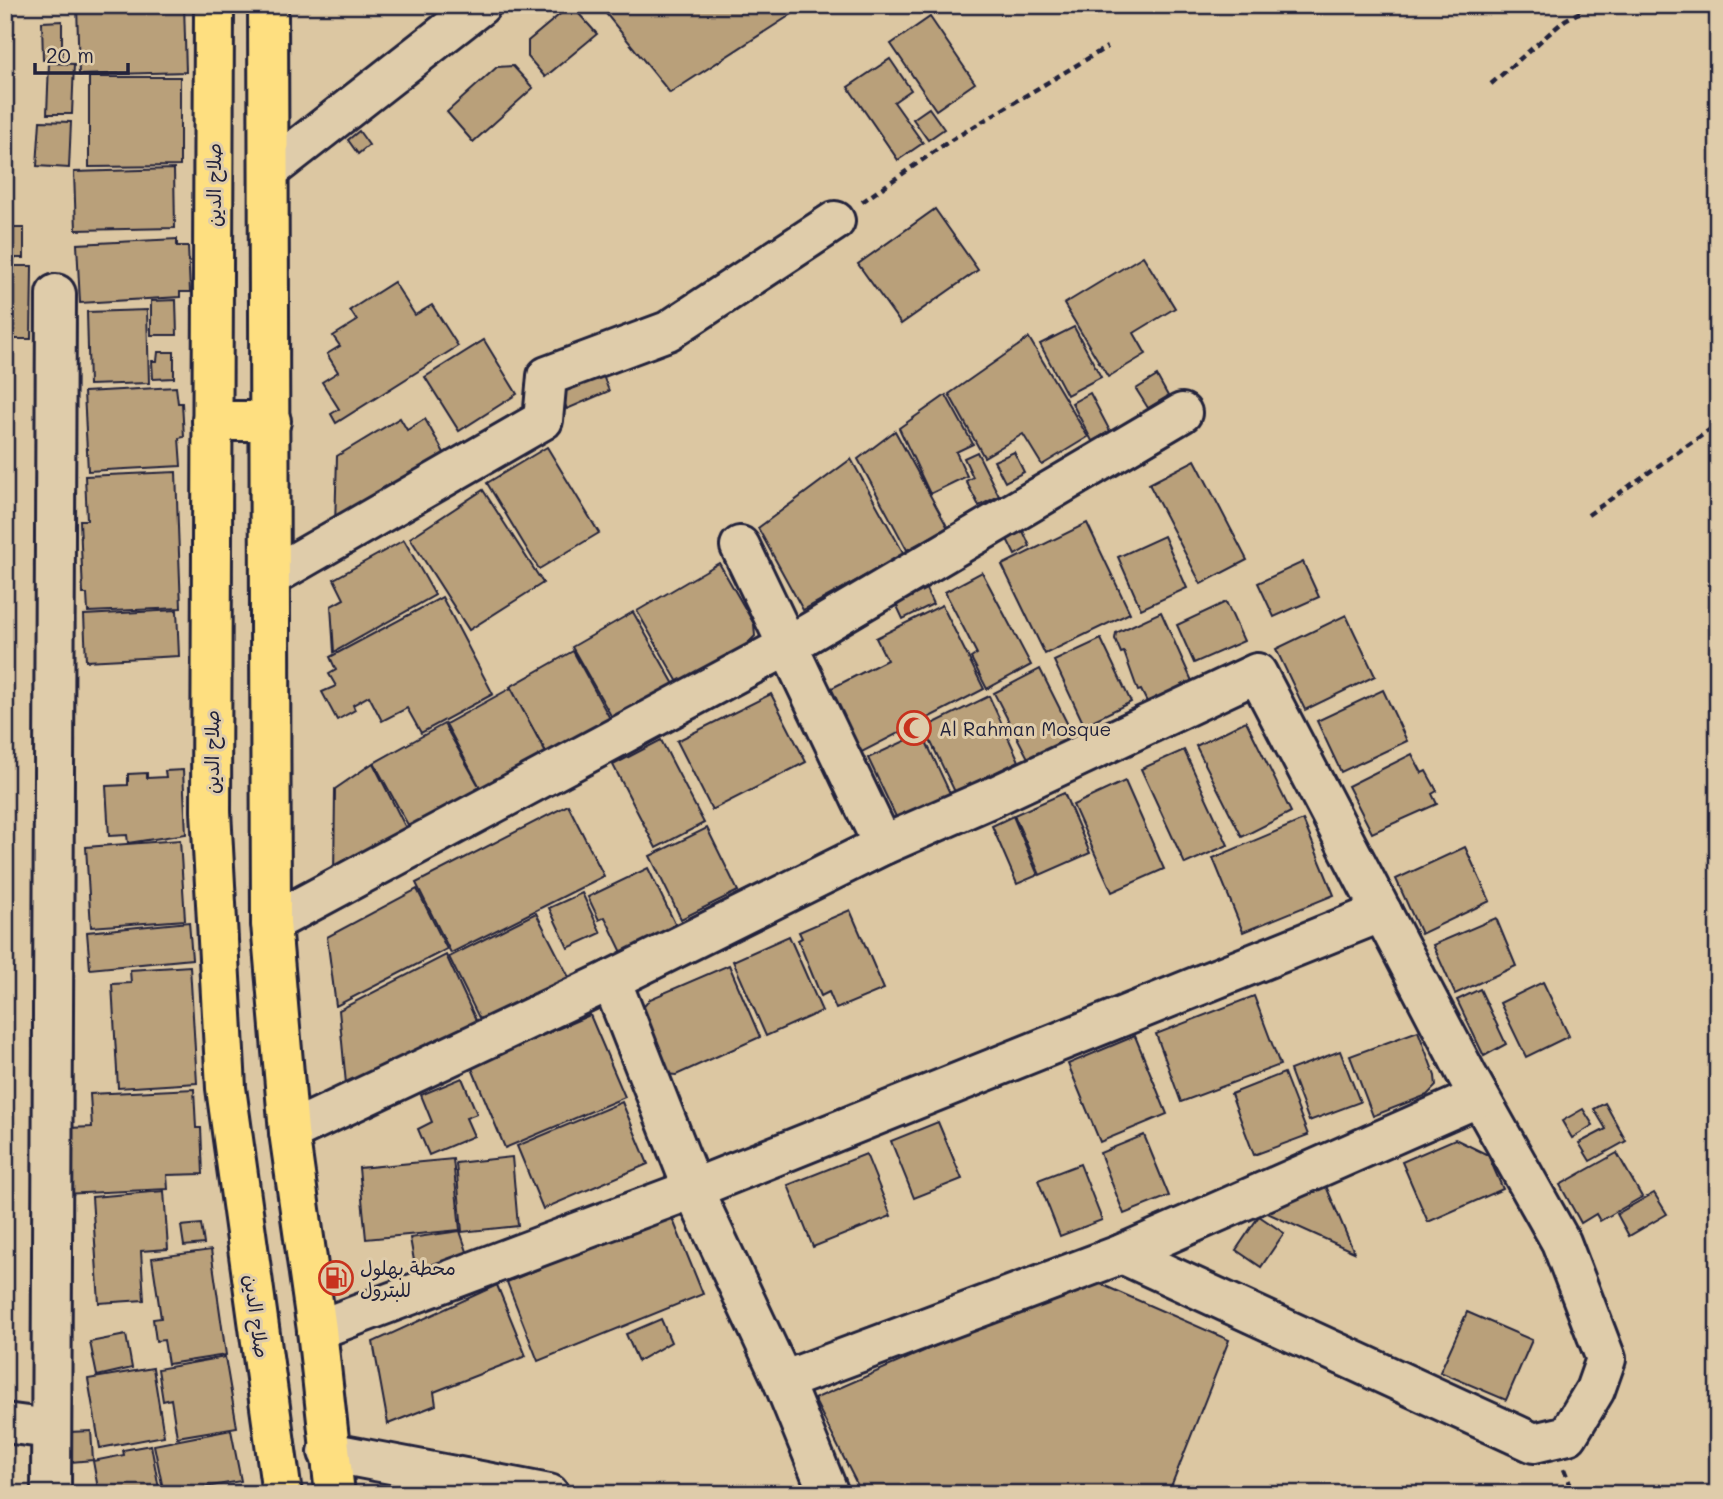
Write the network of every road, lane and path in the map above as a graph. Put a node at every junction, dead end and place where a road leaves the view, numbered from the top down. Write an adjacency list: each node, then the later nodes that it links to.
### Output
1 (214, 5): 11 (main road, صلاح الدين)
2 (268, 5): 7 (main road)
3 (481, 5): 7 (street)
4 (1593, 5): 6 (path)
5 (1107, 47): 8 (path)
6 (1491, 84)
7 (270, 170): 12 (main road)
8 (835, 221): 16 (street)
9 (56, 294): 29 (street)
10 (1182, 413): 17 (street)
11 (212, 421): 12 (main road); 32 (main road, صلاح الدين)
12 (271, 421): 16 (main road)
13 (1718, 424): 14 (path)
14 (1588, 515)
15 (740, 546): 17 (street)
16 (272, 576): 20 (main road)
17 (787, 646): 18 (street); 20 (street)
18 (883, 845): 19 (street); 21 (street)
19 (1382, 912): 22 (street); 24 (street)
20 (271, 923): 23 (main road)
21 (611, 980): 23 (street); 24 (street)
22 (1479, 1097): 25 (street); 25 (street)
23 (289, 1132): 26 (main road)
24 (693, 1189): 26 (street); 27 (street)
25 (1122, 1254): 27 (street)
26 (317, 1331): 30 (main road)
27 (783, 1381): 35 (street)
28 (5, 1423): 29 (street)
29 (50, 1429): 31 (street)
30 (328, 1452): 33 (main road); 34 (street)
31 (51, 1494)
32 (282, 1494)
33 (335, 1494)
34 (549, 1494)
35 (829, 1494)

